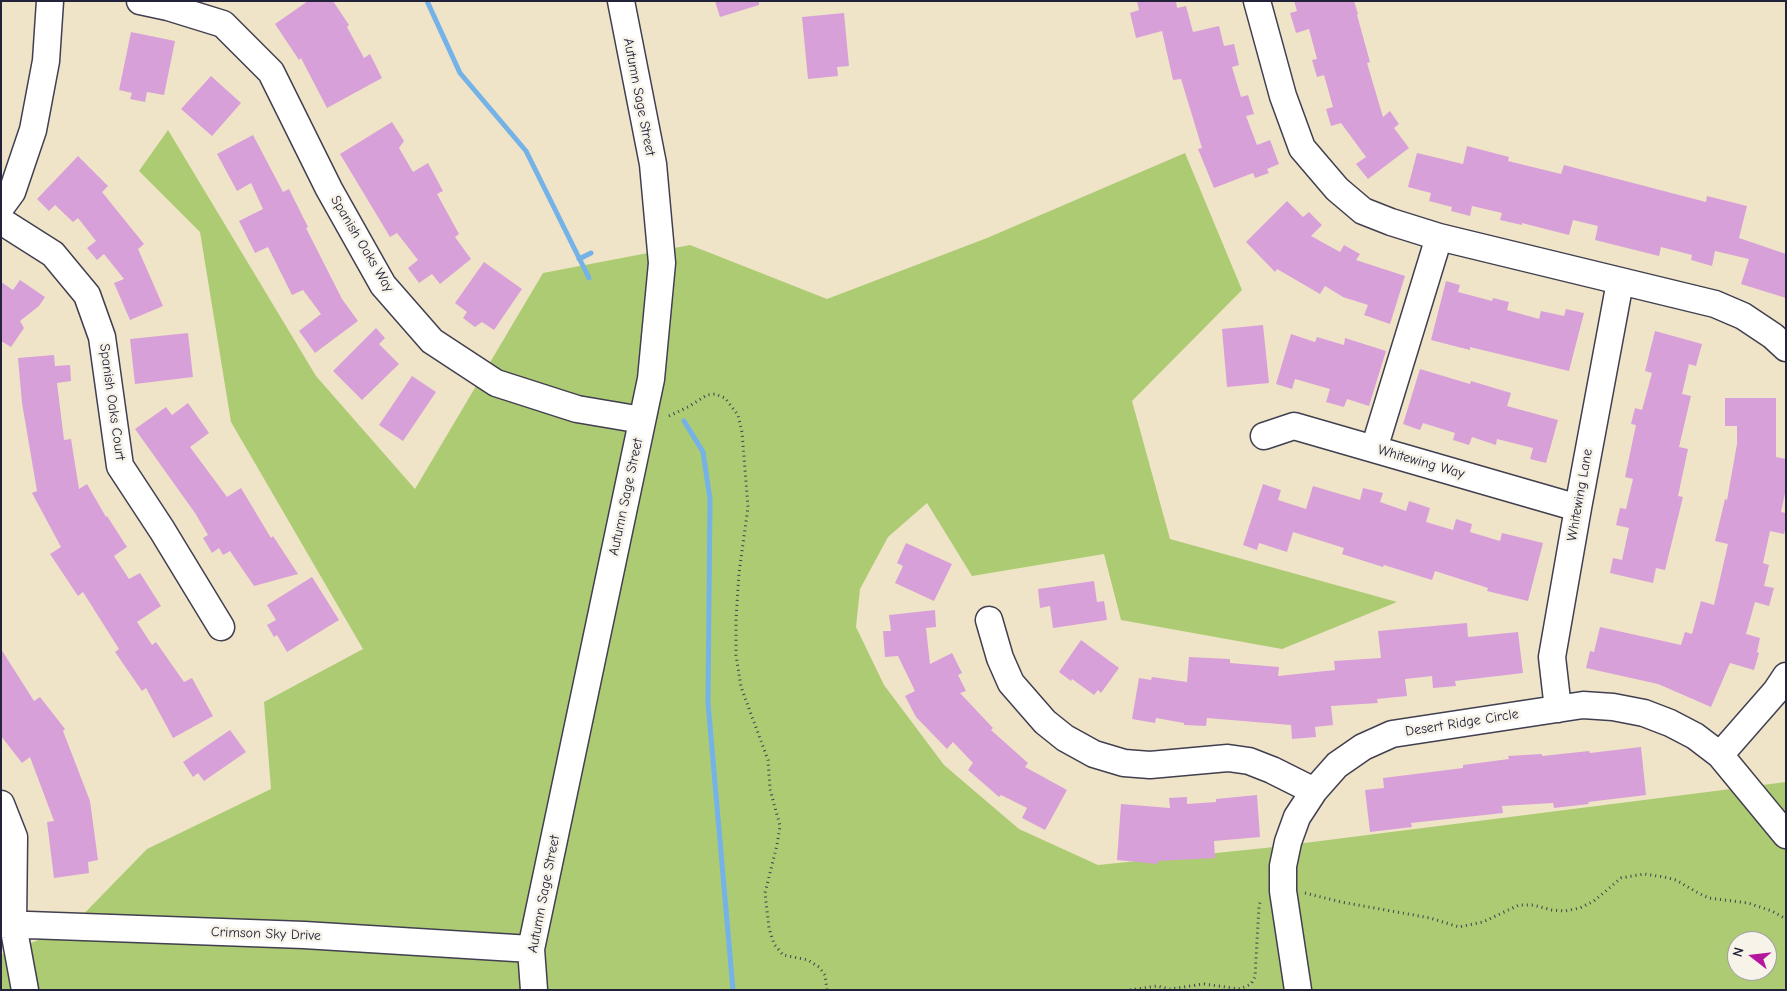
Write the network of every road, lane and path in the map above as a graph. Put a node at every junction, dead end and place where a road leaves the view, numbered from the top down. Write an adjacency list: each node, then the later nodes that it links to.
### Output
1 (50, 1): 5 (street)
2 (140, 1): 11 (street, Spanish Oaks Way)
3 (621, 1): 11 (street, Autumn Sage Street)
4 (1257, 1): 7 (street)
5 (1, 207)
6 (1, 221): 16 (street, Spanish Oaks Court)
7 (1439, 236): 8 (street); 13 (street)
8 (1620, 282): 9 (street); 14 (street, Whitewing Lane)
9 (1786, 348)
10 (669, 416): 30 (path)
11 (642, 420): 27 (street, Autumn Sage Street)
12 (1264, 436): 13 (street, Whitewing Way)
13 (1374, 449): 14 (street, Whitewing Way)
14 (1578, 508): 18 (street, Whitewing Lane)
15 (989, 620): 20 (street)
16 (221, 627)
17 (1786, 676): 19 (street)
18 (1558, 708): 19 (street, Desert Ridge Circle); 20 (street, Desert Ridge Circle)
19 (1720, 755): 22 (street, Desert Ridge Circle)
20 (1314, 791): 32 (street, Desert Ridge Circle)
21 (1, 804): 26 (street)
22 (1786, 835)
23 (1303, 893): 25 (path)
24 (1267, 898): 31 (path)
25 (1786, 919)
26 (7, 925): 27 (street, Crimson Sky Drive); 28 (street)
27 (531, 949): 29 (street, Autumn Sage Street)
28 (25, 990)
29 (534, 990)
30 (827, 990)
31 (1130, 990)
32 (1298, 990)

